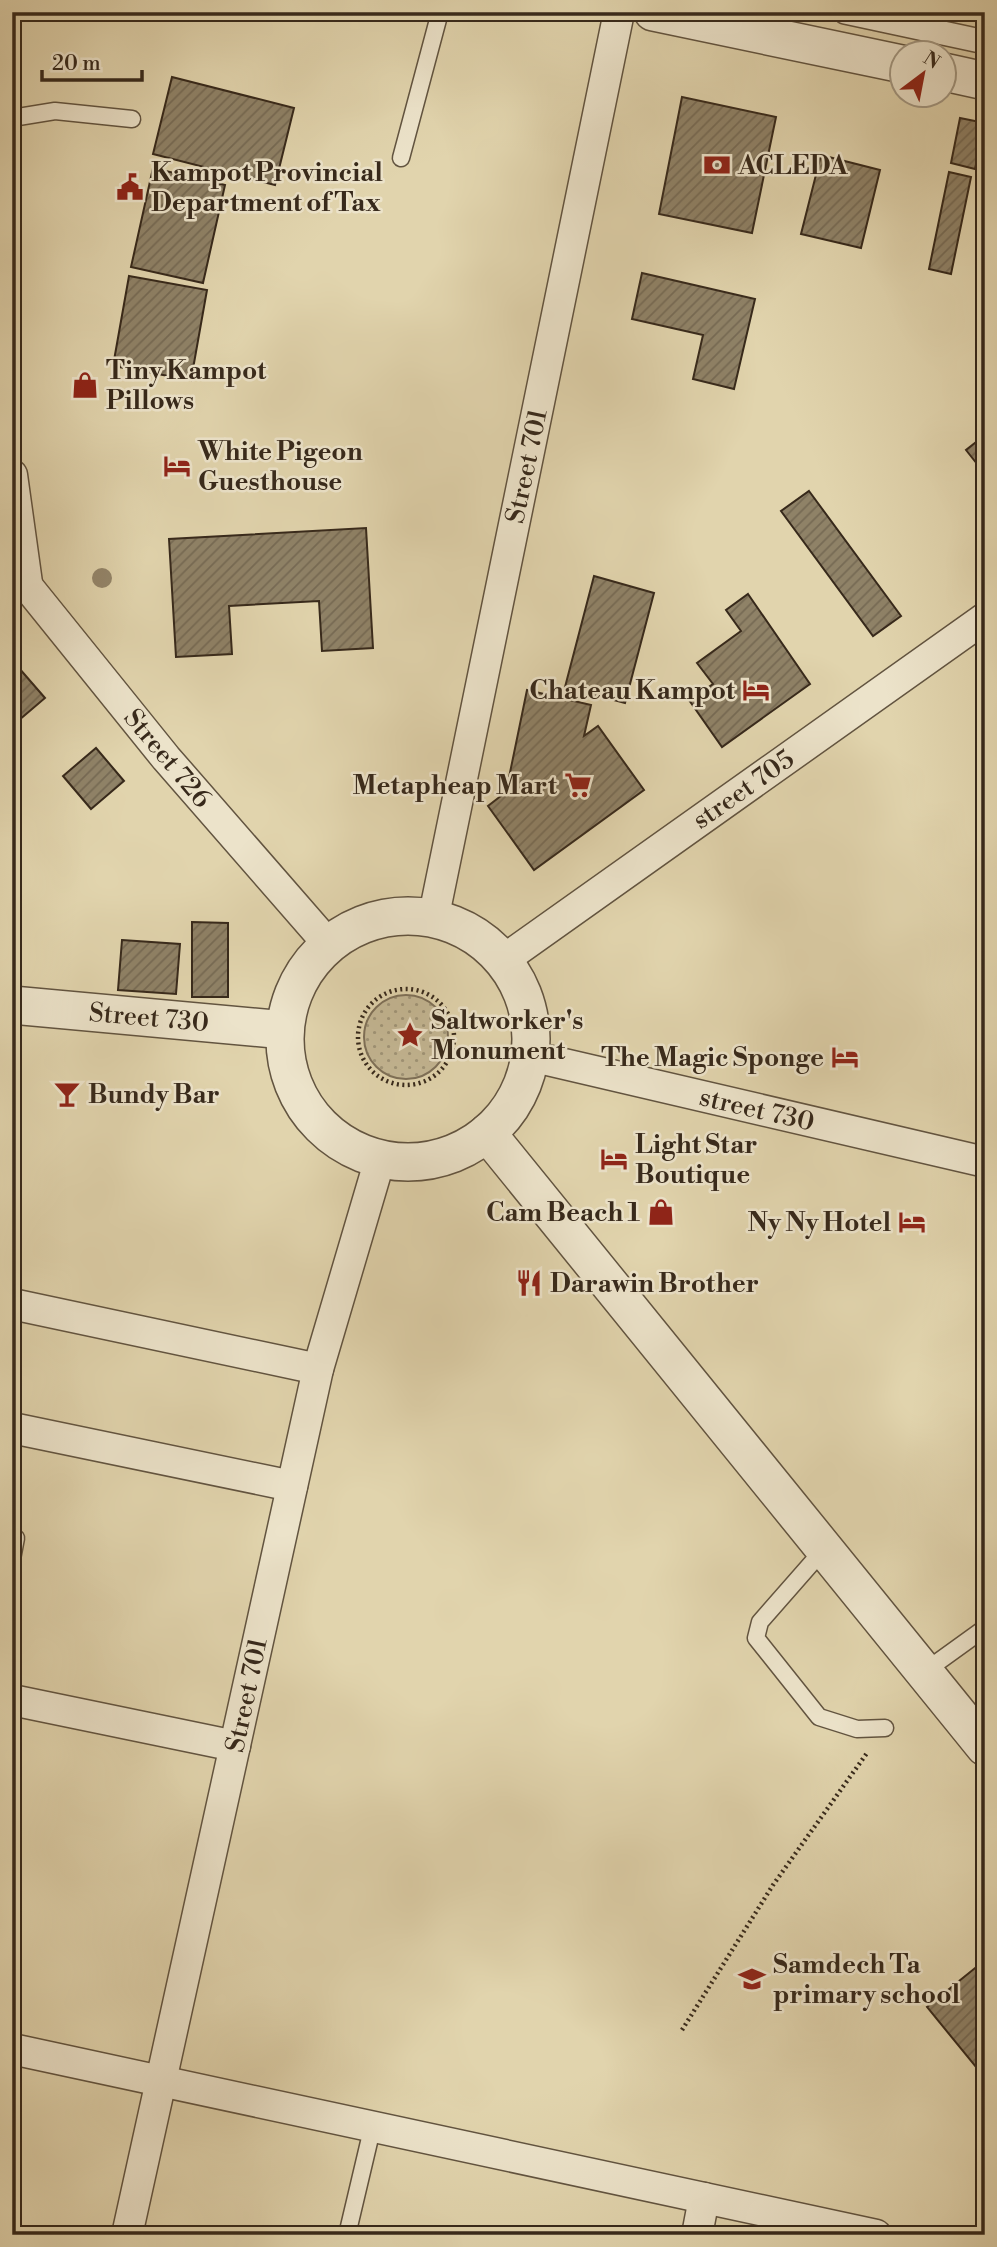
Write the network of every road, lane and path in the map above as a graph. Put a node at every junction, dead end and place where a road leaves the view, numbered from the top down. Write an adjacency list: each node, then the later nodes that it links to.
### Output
1 (440, 12): 11 (lane)
2 (619, 12): 15 (street, Street 701)
3 (653, 12): 6 (street)
4 (845, 12): 5 (street)
5 (985, 42)
6 (888, 61)
7 (958, 75): 8 (street)
8 (985, 81)
9 (12, 118): 10 (lane)
10 (132, 119)
11 (401, 158)
12 (12, 475): 13 (street)
13 (19, 575): 16 (street, Street 726)
14 (985, 618): 17 (street, street 705)
15 (433, 920): 16 (street); 17 (street)
16 (329, 945): 19 (street)
17 (502, 961): 20 (street)
18 (12, 1005): 19 (street, Street 730)
19 (285, 1030): 23 (street)
20 (530, 1056): 22 (street); 24 (street, street 730)
21 (438, 1073): 21 (path)
22 (487, 1133): 23 (street); 30 (street)
23 (380, 1159): 26 (street, Street 701)
24 (985, 1163)
25 (12, 1304): 26 (street)
26 (318, 1369): 28 (street, Street 701)
27 (12, 1427): 28 (street)
28 (292, 1486): 36 (street, Street 701)
29 (16, 1538): 31 (lane)
30 (824, 1549): 33 (street); 35 (lane)
31 (12, 1559)
32 (985, 1628): 33 (lane)
33 (924, 1672): 37 (street)
34 (12, 1700): 36 (street)
35 (885, 1728): 38 (path)
36 (235, 1746): 40 (street, Street 701)
37 (985, 1747)
38 (682, 2030)
39 (12, 2049): 40 (street)
40 (161, 2079): 41 (street); 43 (street, Street 701)
41 (373, 2125): 42 (street); 44 (lane)
42 (704, 2198): 45 (street); 46 (street)
43 (127, 2235)
44 (347, 2235)
45 (697, 2235)
46 (876, 2235)

